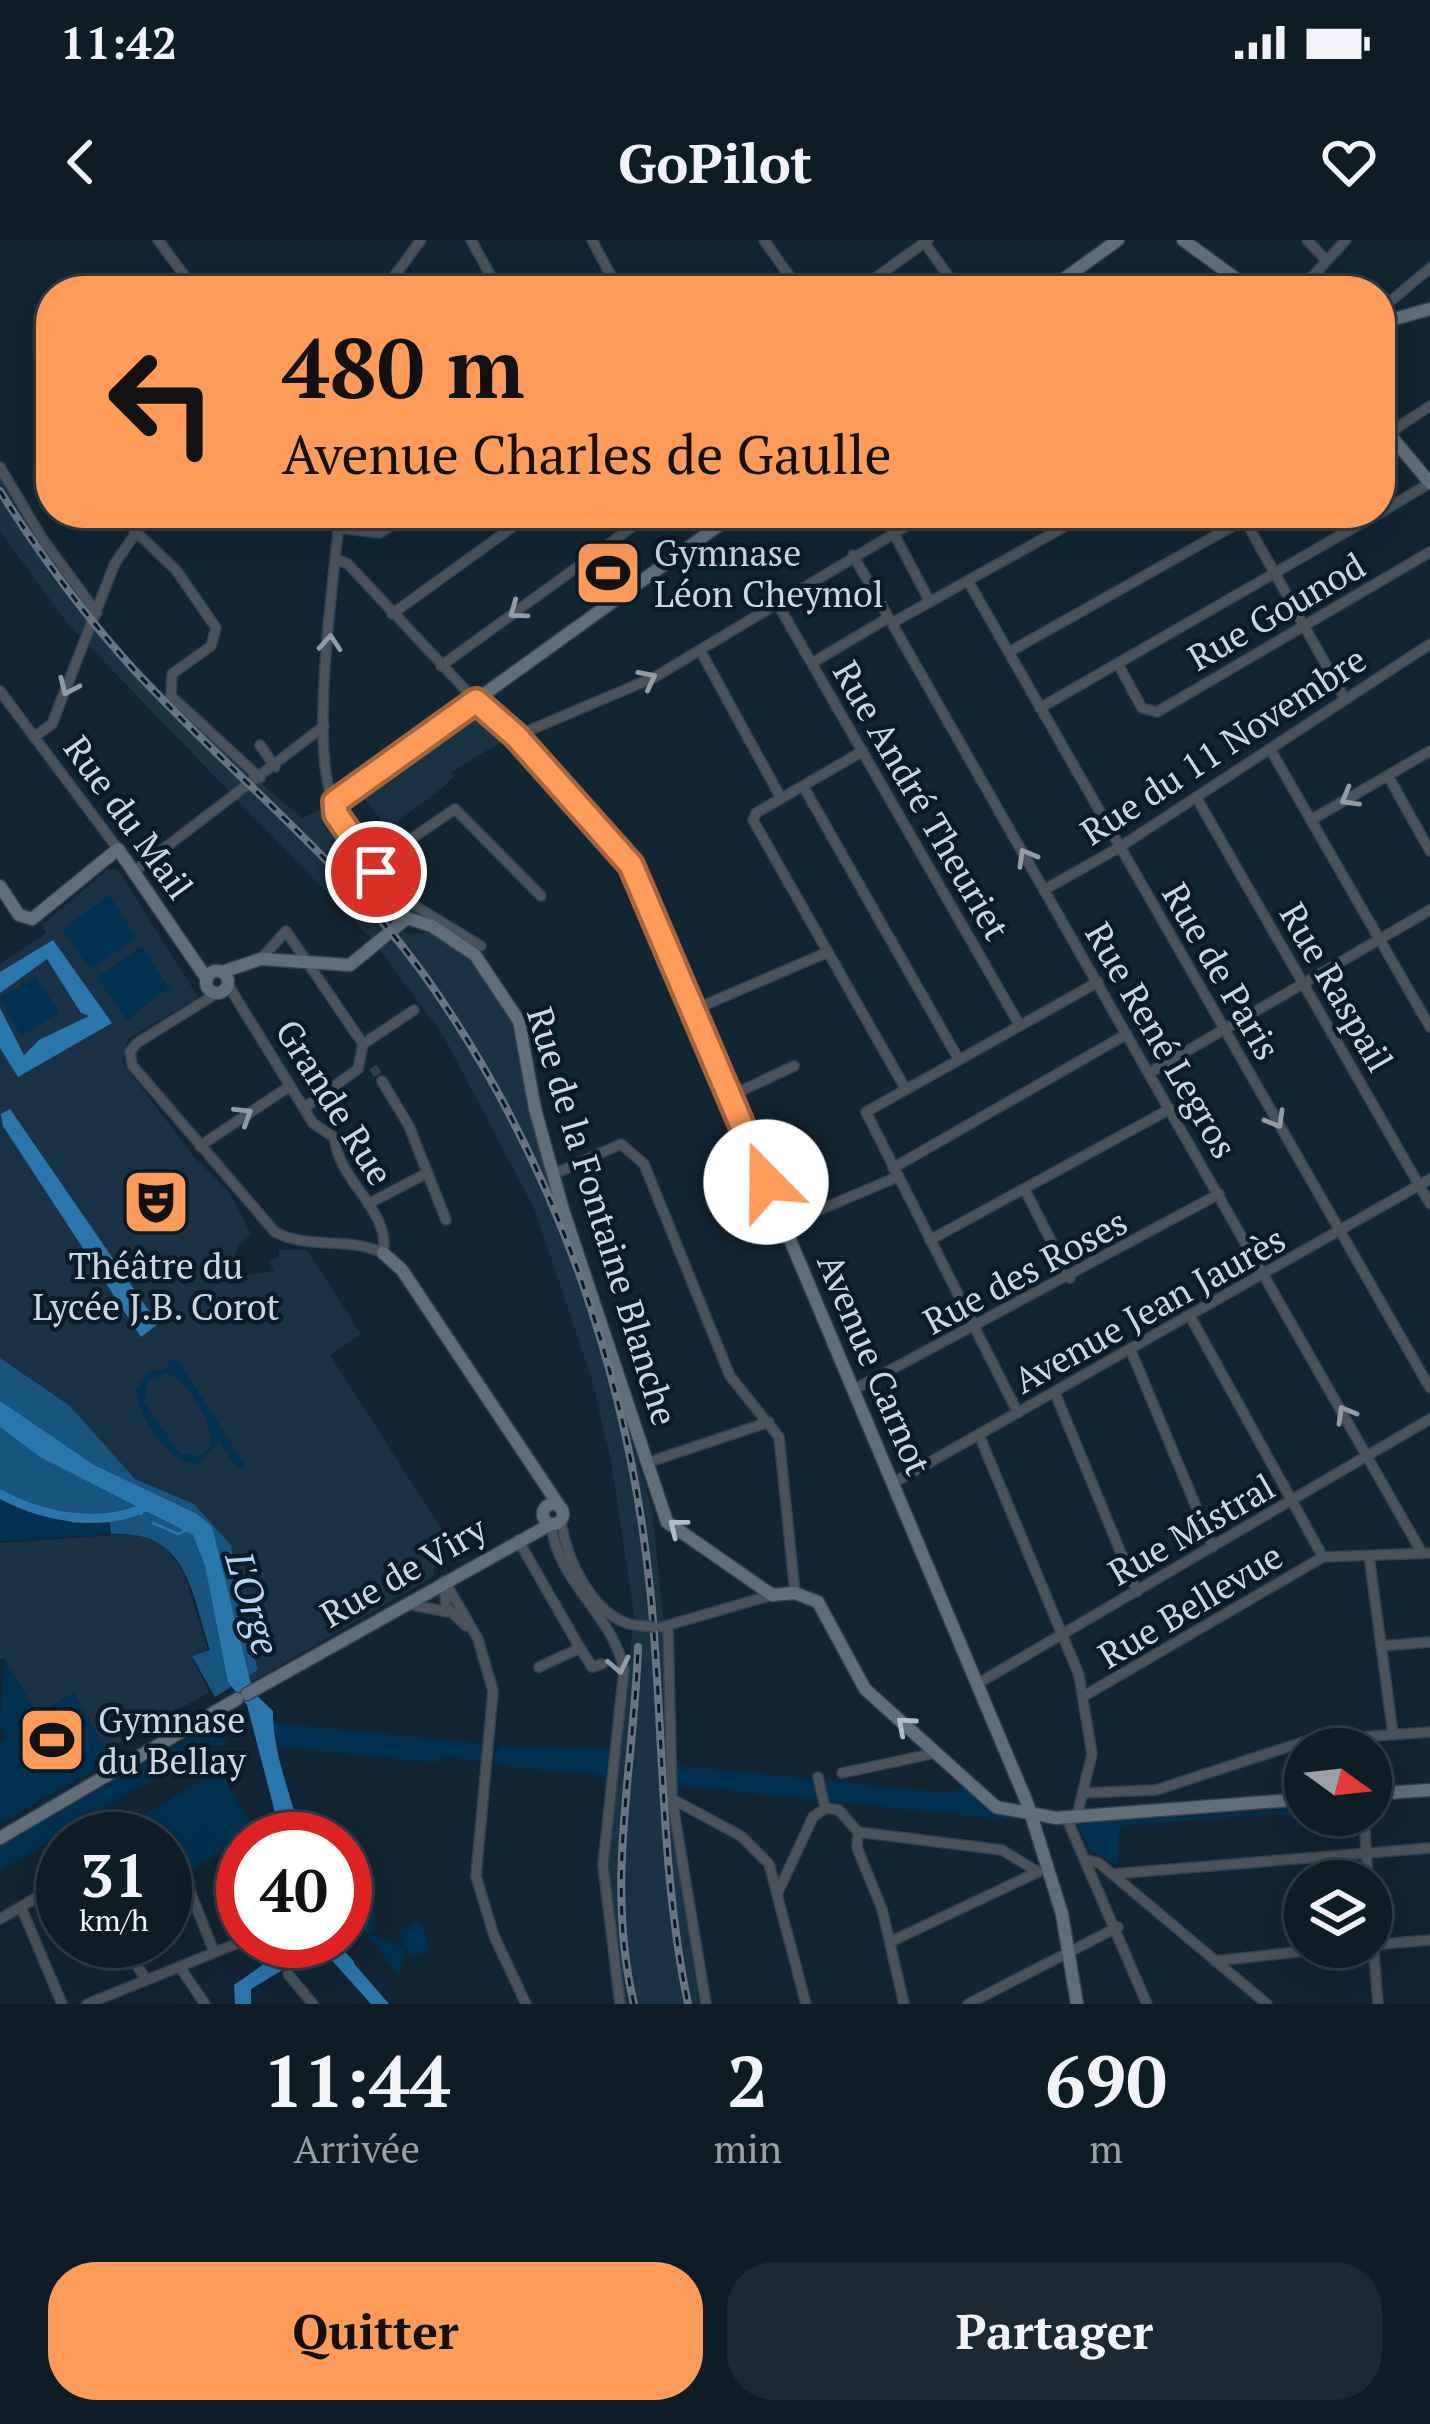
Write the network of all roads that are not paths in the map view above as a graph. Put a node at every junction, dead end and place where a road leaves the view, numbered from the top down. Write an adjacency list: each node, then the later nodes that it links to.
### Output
1 (158, 240): 15 (street)
2 (421, 240): 16 (street)
3 (471, 240): 17 (street)
4 (592, 240): 18 (street)
5 (764, 240): 19 (street)
6 (1118, 240): 22 (street)
7 (1172, 240): 12 (street)
8 (1183, 240): 12 (street)
9 (1307, 240): 13 (street)
10 (1346, 240): 13 (street)
11 (925, 241): 20 (street); 21 (street)
12 (1199, 254): 23 (street)
13 (1327, 261): 24 (street)
14 (1430, 268): 25 (street)
15 (185, 276)
16 (394, 276)
17 (491, 276)
18 (612, 276)
19 (789, 276)
20 (877, 276)
21 (949, 276)
22 (1068, 276)
23 (1231, 276)
24 (1314, 276)
25 (1395, 297)
26 (1430, 309): 27 (street)
27 (1395, 320)
28 (1430, 406): 29 (street)
29 (1395, 425)
30 (1395, 445): 32 (street)
31 (0, 467): 34 (street)
32 (1430, 483): 33 (street)
33 (1395, 504)
34 (36, 528)
35 (36, 528): 56 (street)
36 (338, 528): 37 (street); 51 (street)
37 (388, 528)
38 (511, 528): 57 (street)
39 (625, 528): 65 (street, one-way to 65)
40 (714, 528): 68 (street)
41 (889, 528): 48 (street)
42 (902, 528): 48 (street)
43 (1062, 528): 53 (street)
44 (1222, 528): 62 (street)
45 (1250, 528): 52 (street)
46 (1355, 528): 52 (street)
47 (134, 530): 56 (street); 81 (street)
48 (891, 534): 50 (street); 54 (street)
49 (1430, 552): 59 (street, Rue Gounod)
50 (854, 555): 55 (street); 58 (street, Rue René Legros)
51 (336, 559): 57 (street, Avenue Carnot); 71 (street, one-way to 51)
52 (1276, 575): 59 (street); 64 (street)
53 (968, 581): 54 (street); 62 (street, Rue de Paris)
54 (930, 602): 58 (street)
55 (777, 603): 61 (street); 63 (street, Rue André Theuriet)
56 (97, 613): 74 (street, one-way to 74)
57 (392, 614): 65 (street, Avenue Carnot)
58 (890, 621): 63 (street); 93 (street, Rue René Legros, one-way to 58)
59 (1305, 627): 67 (street); 70 (street, Rue Gounod)
60 (1430, 644): 67 (street, Rue du 11 Novembre)
61 (700, 650): 73 (street, one-way to 61); 84 (street)
62 (1009, 652): 69 (street, Rue de Paris)
63 (812, 663): 77 (street, Rue André Theuriet)
64 (1118, 664): 69 (street); 70 (street)
65 (441, 666): 68 (street, Avenue Carnot)
66 (0, 692): 74 (street, Rue du Mail)
67 (1345, 700): 76 (street, Rue du 11 Novembre)
68 (476, 701): 73 (street, Avenue Carnot); 85 (street)
69 (1040, 708): 87 (street, Rue de Paris)
70 (1149, 713): 72 (street)
71 (324, 726): 79 (street); 85 (street)
72 (1145, 728)
73 (516, 736): 106 (street, Avenue Carnot)
74 (34, 737): 88 (street, Rue du Mail)
75 (260, 745): 79 (street)
76 (1270, 748): 83 (street, Rue du 11 Novembre); 86 (street)
77 (863, 751): 82 (street); 107 (street, Rue André Theuriet)
78 (1430, 752): 80 (street)
79 (275, 767): 81 (street)
80 (1388, 776): 86 (street, one-way to 86); 89 (street)
81 (260, 778): 91 (street)
82 (803, 786): 84 (street); 112 (street)
83 (1196, 797): 87 (street, Rue du 11 Novembre); 104 (street, Rue Raspail)
84 (782, 798): 99 (street)
85 (343, 811): 90 (street)
86 (1311, 820): 97 (street)
87 (1120, 847): 93 (street, Rue du 11 Novembre); 109 (street, Rue de Paris)
88 (118, 849): 91 (street, Rue du Mail); 92 (street)
89 (1430, 851)
90 (377, 862): 94 (street); 96 (street); 98 (street)
91 (136, 870): 103 (street, Rue du Mail)
92 (0, 886)
93 (1044, 890): 102 (street, Rue René Legros)
94 (541, 896)
95 (1430, 910): 97 (street)
96 (406, 917): 101 (street); 124 (street, Rue de la Fontaine Blanche)
97 (1379, 938): 104 (street); 108 (street)
98 (481, 946)
99 (828, 952): 106 (street); 117 (street)
100 (256, 962): 101 (street); 101 (street); 103 (street)
101 (309, 964): 111 (street)
102 (1098, 982): 107 (street); 110 (street, Rue René Legros)
103 (224, 983): 116 (street, Grande Rue); 121 (street)
104 (1303, 983): 109 (street); 126 (street, Rue Raspail)
105 (414, 1010): 111 (street)
106 (694, 1010): 118 (street, Avenue Carnot)
107 (1019, 1024): 112 (street)
108 (1430, 1027)
109 (1225, 1029): 114 (street); 133 (street, Rue de Paris, one-way to 133)
110 (1127, 1034): 114 (street, Rue René Legros); 123 (street)
111 (363, 1044): 119 (street)
112 (958, 1058): 117 (street)
113 (794, 1066): 118 (street)
114 (1149, 1073): 120 (street, Rue René Legros)
115 (382, 1081): 122 (street)
116 (290, 1086): 121 (street, one-way to 116); 129 (street, Grande Rue)
117 (905, 1088): 123 (street)
118 (730, 1096): 132 (street, Avenue Carnot)
119 (307, 1106)
120 (1170, 1109): 127 (street); 128 (street, Rue René Legros)
121 (200, 1146): 135 (street)
122 (427, 1173): 129 (street); 131 (street)
123 (895, 1173): 132 (street); 134 (street)
124 (554, 1174): 146 (street); 149 (street, Rue de la Fontaine Blanche)
125 (1430, 1179): 126 (street, Avenue Jean Jaurès)
126 (1419, 1185): 130 (street, Rue Raspail); 133 (street, Avenue Jean Jaurès)
127 (1025, 1190): 134 (street); 137 (street)
128 (1219, 1194): 136 (street, Rue René Legros); 137 (street, Rue des Roses)
129 (368, 1204): 135 (street, Grande Rue)
130 (1430, 1204)
131 (446, 1220)
132 (784, 1225): 142 (street, Avenue Carnot)
133 (1340, 1231): 136 (street, Avenue Jean Jaurès); 141 (street, Rue de Paris)
134 (930, 1240): 139 (street)
135 (383, 1253): 152 (street)
136 (1265, 1275): 138 (street, Avenue Jean Jaurès); 148 (street, Rue René Legros, one-way to 136)
137 (1070, 1278): 139 (street, Rue des Roses)
138 (1191, 1318): 140 (street, Avenue Jean Jaurès); 151 (street)
139 (975, 1329): 142 (street, Rue des Roses); 144 (street)
140 (1132, 1352): 143 (street, Avenue Jean Jaurès); 154 (street)
141 (1430, 1388)
142 (853, 1390): 150 (street, Avenue Carnot)
143 (1055, 1393): 144 (street, Avenue Jean Jaurès); 159 (street)
144 (1018, 1413): 147 (street, Avenue Jean Jaurès)
145 (1430, 1419): 148 (street, Rue Mistral)
146 (769, 1422): 149 (street); 160 (street)
147 (979, 1436): 150 (street, Avenue Jean Jaurès); 165 (street)
148 (1369, 1456): 151 (street, Rue Mistral); 155 (street, Rue René Legros)
149 (646, 1463): 161 (street, Rue de la Fontaine Blanche, one-way to 149)
150 (892, 1483): 172 (street, Avenue Carnot)
151 (1291, 1501): 154 (street, Rue Mistral); 157 (street)
152 (552, 1515): 153 (street, Rue de Viry); 164 (street, bridge); 222 (street, one-way to 222)
153 (518, 1540): 158 (street, Rue de Viry); 169 (street)
154 (1213, 1547): 159 (street, Rue Mistral)
155 (1426, 1553): 156 (street)
156 (1369, 1556): 157 (street); 168 (street)
157 (1323, 1557): 173 (street, Rue Bellevue)
158 (444, 1581): 162 (street, Rue de Viry); 163 (street); 166 (street)
159 (1137, 1592): 165 (street, Rue Mistral)
160 (795, 1593): 161 (street); 176 (street, one-way to 160)
161 (772, 1594): 164 (street)
162 (401, 1606): 163 (street); 188 (street, Rue de Viry)
163 (452, 1614): 166 (street)
164 (668, 1626): 182 (street)
165 (1062, 1635): 172 (street, Rue Mistral); 173 (street)
166 (478, 1639): 221 (street)
167 (1430, 1642): 168 (street)
168 (1381, 1646): 175 (street)
169 (580, 1648): 170 (street); 171 (street)
170 (602, 1664)
171 (539, 1667)
172 (977, 1684): 185 (street, Avenue Carnot)
173 (1084, 1696): 180 (street)
174 (1430, 1732): 175 (street)
175 (1393, 1734): 180 (street)
176 (937, 1753): 177 (street); 185 (street)
177 (842, 1773)
178 (818, 1777): 184 (street)
179 (1430, 1790): 181 (street)
180 (1083, 1793): 186 (street)
181 (1392, 1793)
182 (672, 1799): 197 (street); 223 (street)
183 (1284, 1801): 186 (street)
184 (827, 1805): 187 (street); 197 (street)
185 (1032, 1815): 186 (street); 194 (street, Avenue Carnot)
186 (1072, 1816): 192 (street)
187 (858, 1832): 194 (street); 204 (street)
188 (0, 1834)
189 (1365, 1836): 191 (street)
190 (1430, 1848): 191 (street)
191 (1366, 1852): 193 (street); 195 (street)
192 (1086, 1860): 195 (street); 196 (street)
193 (1367, 1860)
194 (1044, 1871): 204 (street); 207 (street, Avenue Carnot)
195 (1109, 1872): 196 (street); 209 (street)
196 (1094, 1877): 202 (street)
197 (779, 1890): 224 (street)
198 (192, 1896): 206 (street)
199 (36, 1898): 200 (street)
200 (21, 1907): 201 (street); 218 (street)
201 (0, 1918)
202 (1118, 1927): 207 (street); 228 (street)
203 (1430, 1940): 205 (street)
204 (890, 1942): 225 (street)
205 (1392, 1943)
206 (214, 1952): 210 (street)
207 (1069, 1953): 226 (street); 227 (street, Avenue Carnot)
208 (1284, 1953): 209 (street)
209 (1215, 1961): 229 (street)
210 (192, 1962)
211 (138, 1968): 216 (street)
212 (177, 1968): 216 (street)
213 (181, 1968): 219 (street)
214 (1374, 1968): 230 (street)
215 (288, 1974): 220 (street)
216 (146, 1979): 217 (street)
217 (93, 2003)
218 (62, 2004)
219 (205, 2004)
220 (313, 2004)
221 (526, 2004)
222 (620, 2004)
223 (706, 2004)
224 (806, 2004)
225 (904, 2004)
226 (968, 2004)
227 (1077, 2004)
228 (1147, 2004)
229 (1267, 2004)
230 (1378, 2004)

